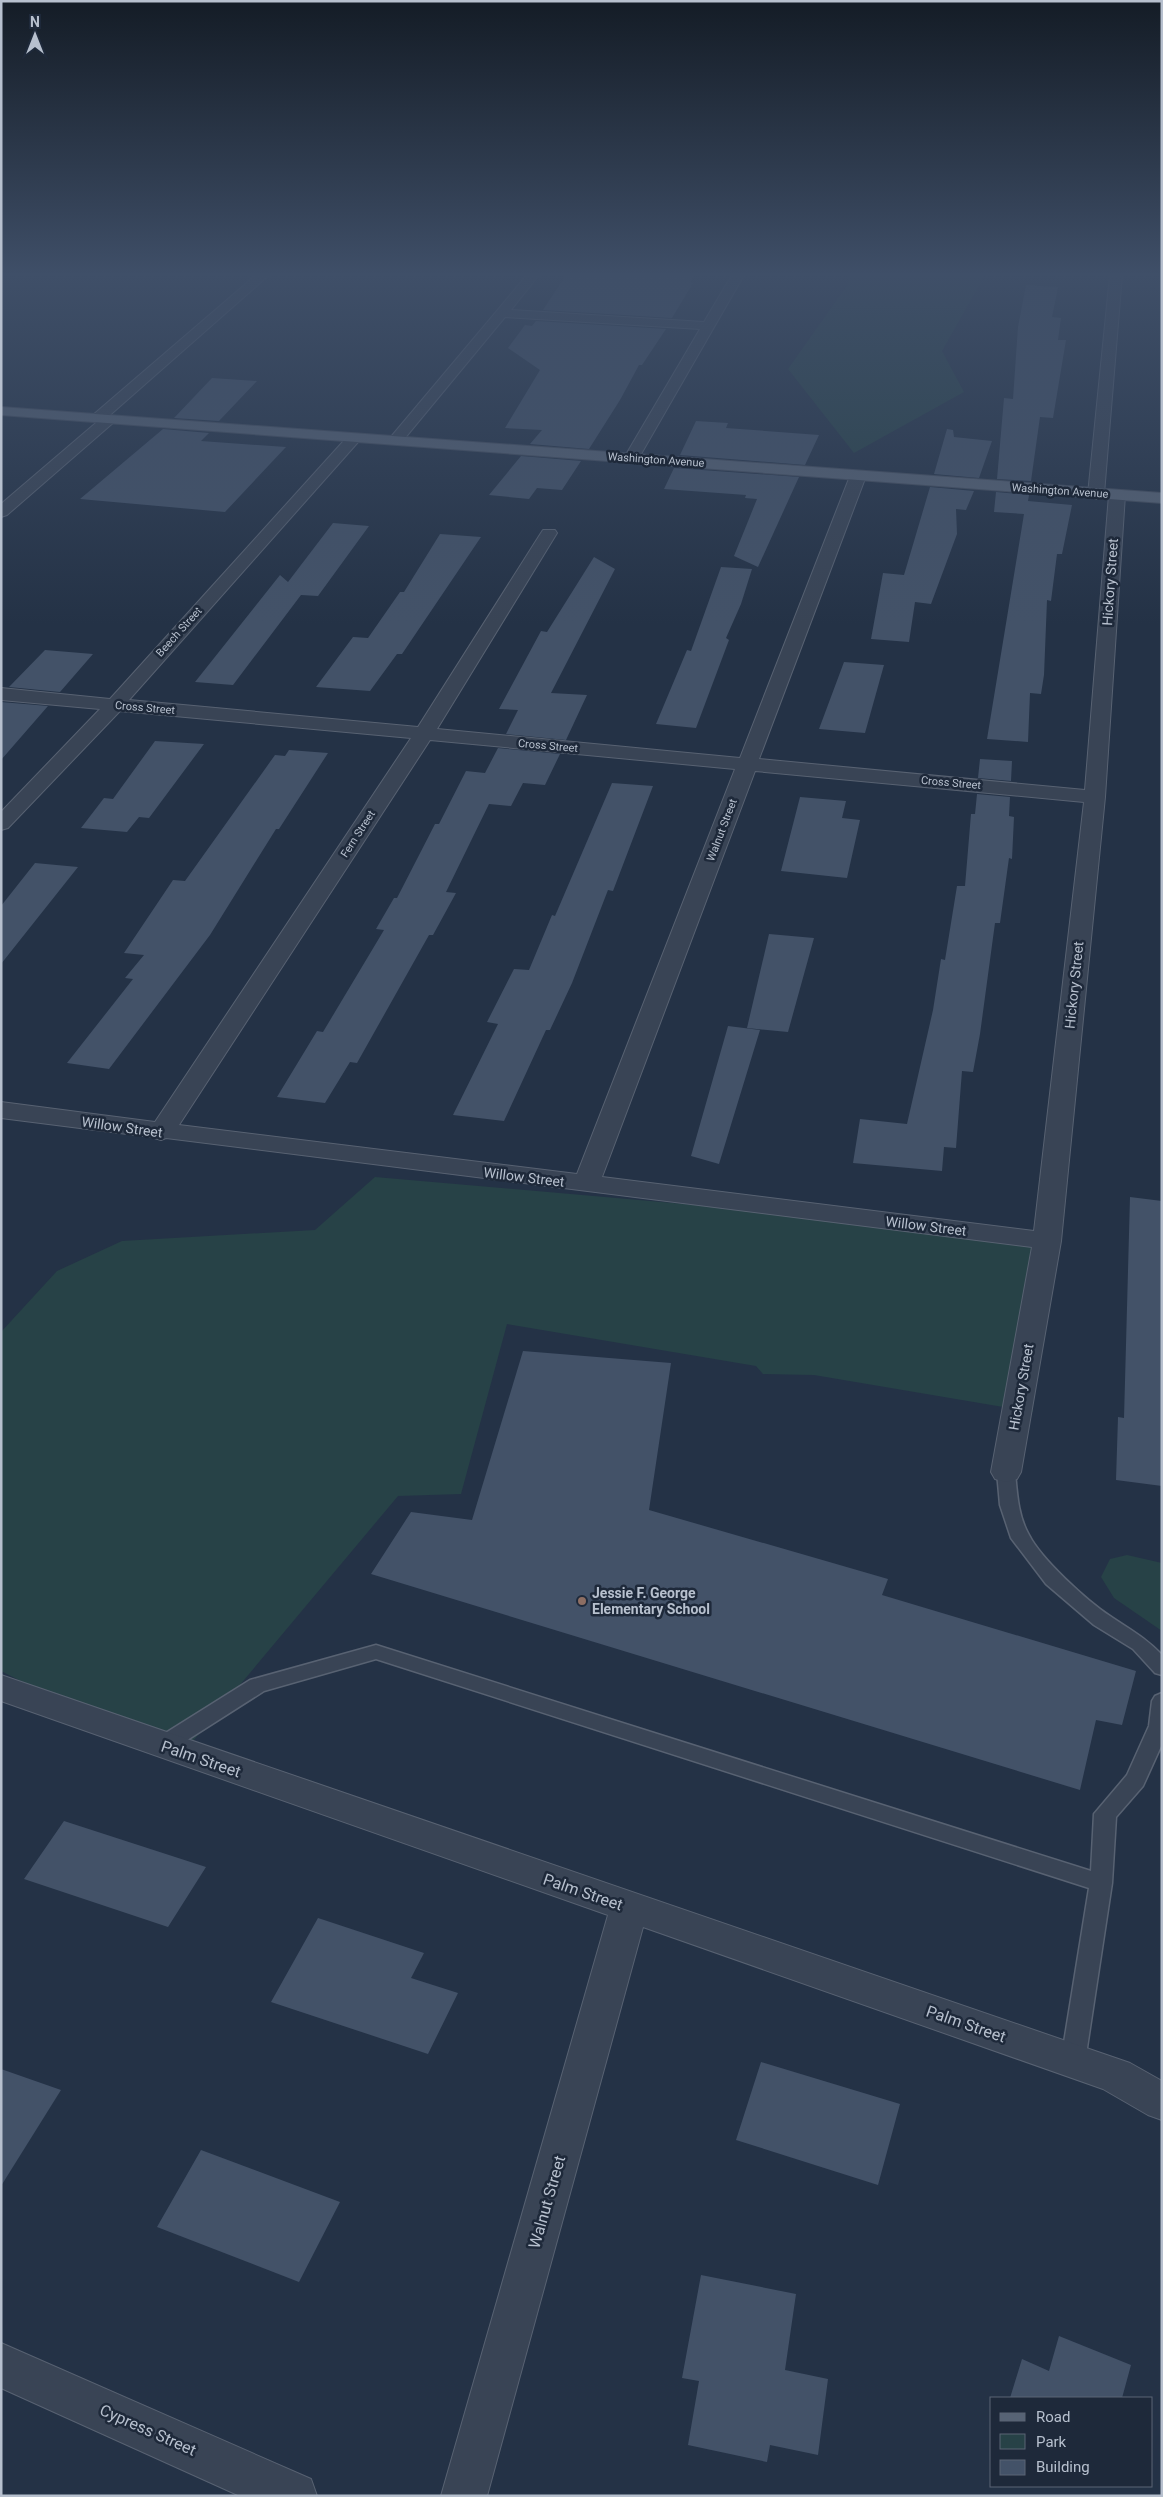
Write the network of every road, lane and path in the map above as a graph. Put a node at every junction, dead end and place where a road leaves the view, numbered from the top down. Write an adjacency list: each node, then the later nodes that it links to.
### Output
1 (134, 392): 6 (street)
2 (435, 392): 8 (street)
3 (670, 392): 9 (street)
4 (1111, 392): 11 (street, Hickory Street)
5 (1, 411): 6 (main road, Washington Avenue)
6 (104, 419): 7 (main road, Washington Avenue); 13 (street)
7 (354, 438): 8 (main road, Washington Avenue); 16 (street, Beech Street)
8 (395, 440): 9 (main road, Washington Avenue)
9 (632, 458): 10 (main road, Washington Avenue)
10 (858, 476): 11 (main road, Washington Avenue); 18 (street, Walnut Street)
11 (1106, 494): 12 (main road, Washington Avenue); 19 (street, Hickory Street)
12 (1162, 498)
13 (1, 512)
14 (550, 533): 17 (street, Fern Street)
15 (1, 694): 16 (street, Cross Street)
16 (114, 705): 17 (street, Cross Street); 20 (street, Beech Street)
17 (424, 734): 18 (street, Cross Street); 22 (street, Fern Street)
18 (748, 764): 19 (street, Cross Street); 23 (street, Walnut Street)
19 (1095, 796): 24 (street, Hickory Street)
20 (1, 824)
21 (1, 1110): 22 (street, Willow Street)
22 (161, 1132): 23 (street, Willow Street)
23 (586, 1184): 24 (street, Willow Street)
24 (1047, 1241): 25 (street, Hickory Street)
25 (1006, 1472): 26 (lane)
26 (1162, 1668)
27 (1, 1688): 29 (street, Palm Street)
28 (1162, 1701): 30 (lane)
29 (163, 1746): 30 (lane); 31 (street, Palm Street)
30 (1101, 1883): 32 (lane)
31 (629, 1908): 32 (street, Palm Street); 36 (street, Walnut Street)
32 (1073, 2061): 33 (street, Palm Street)
33 (1162, 2102)
34 (1, 2365): 35 (street, Cypress Street)
35 (294, 2496)
36 (464, 2496)

